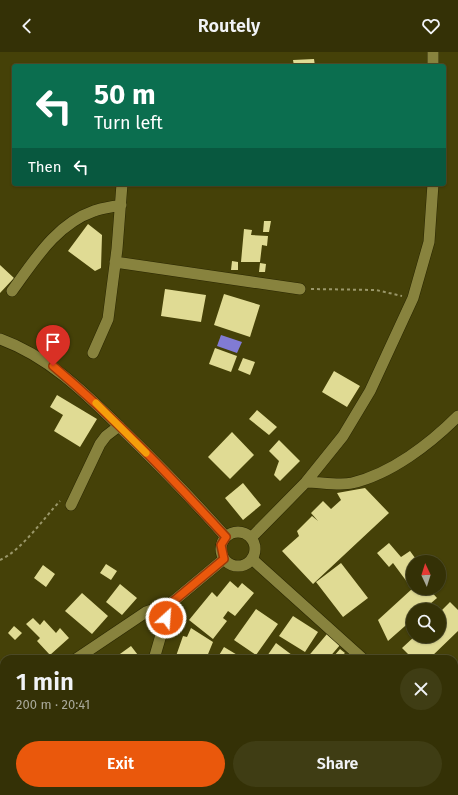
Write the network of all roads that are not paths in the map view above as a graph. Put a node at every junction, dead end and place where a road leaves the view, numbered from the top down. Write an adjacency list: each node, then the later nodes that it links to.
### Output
1 (434, 52): 2 (street)
2 (433, 64)
3 (122, 186): 5 (street)
4 (433, 186): 13 (street)
5 (121, 205): 6 (street); 8 (street)
6 (115, 262): 7 (street); 10 (street)
7 (300, 289)
8 (12, 291)
9 (0, 339): 12 (street)
10 (93, 353)
11 (458, 416): 13 (street)
12 (119, 426): 14 (street); 15 (street)
13 (306, 482): 16 (street)
14 (71, 505)
15 (226, 537): 16 (street); 17 (street)
16 (252, 538): 18 (street)
17 (224, 559): 18 (street); 19 (street)
18 (252, 559): 22 (street)
19 (170, 604): 20 (street); 21 (street)
20 (82, 655)
21 (155, 655)
22 (359, 655)

